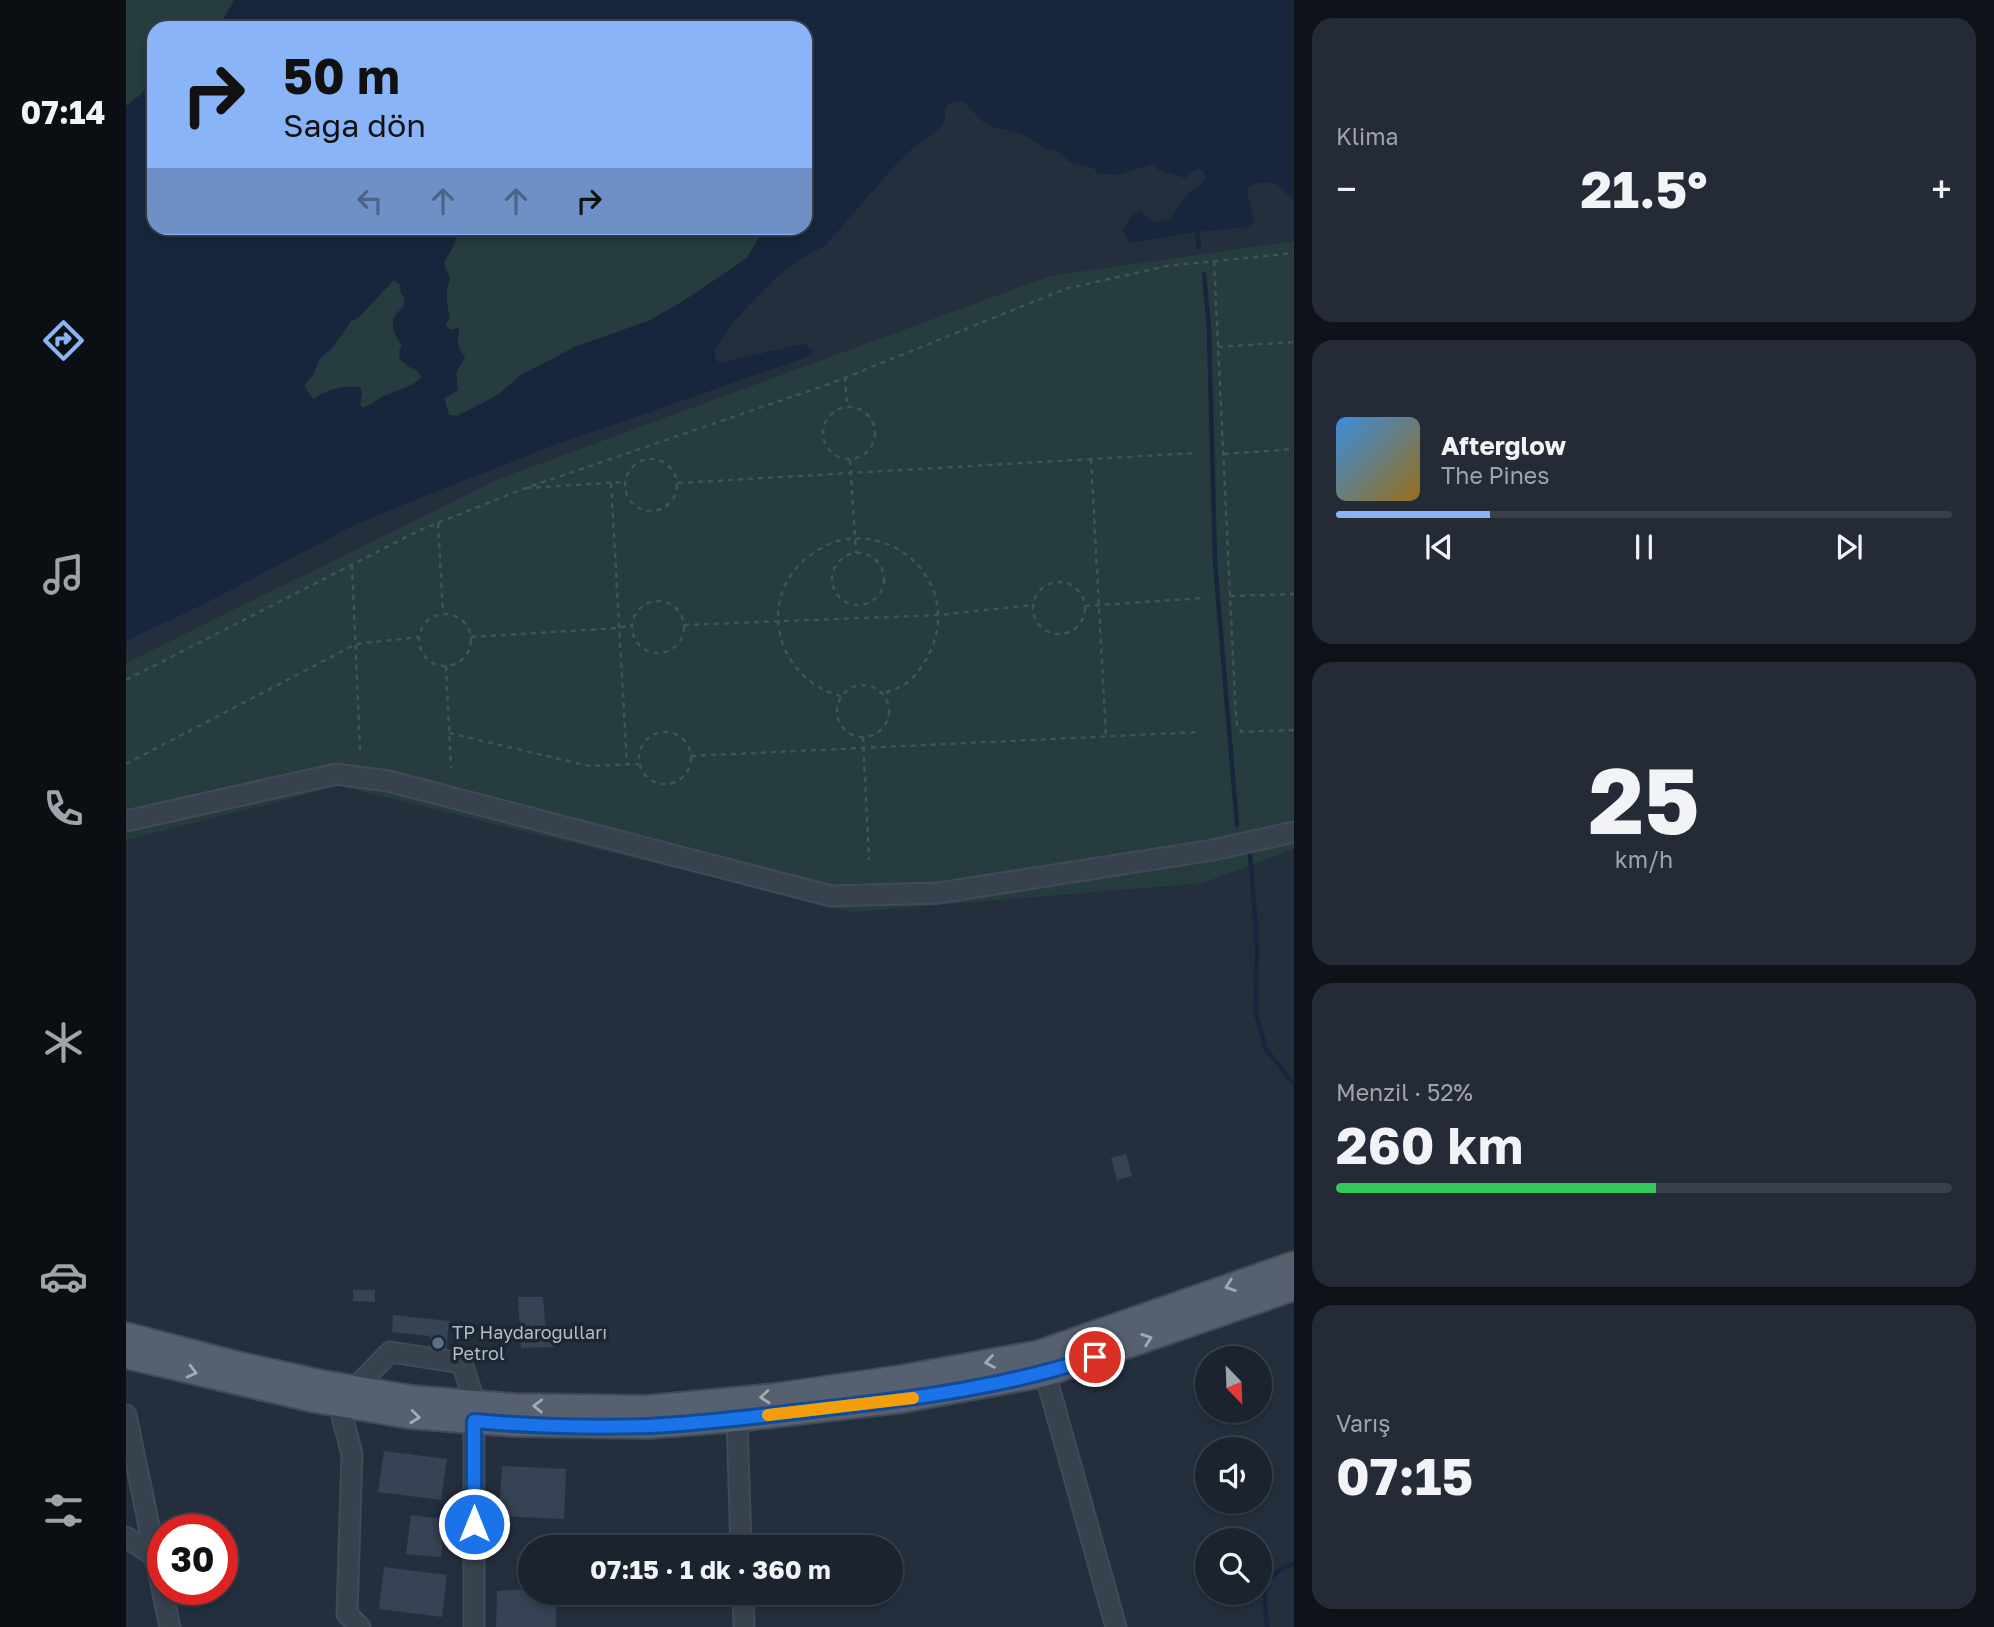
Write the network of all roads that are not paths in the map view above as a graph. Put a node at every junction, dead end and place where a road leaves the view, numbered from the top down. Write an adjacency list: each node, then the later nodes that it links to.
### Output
1 (126, 821): 2 (street)
2 (1294, 832)
3 (1294, 1264): 7 (main road, one-way to 7)
4 (1294, 1289): 7 (main road, one-way to 4)
5 (126, 1335): 8 (main road)
6 (126, 1356): 8 (main road, one-way to 8)
7 (1042, 1363): 9 (main road, one-way to 9); 11 (main road); 22 (street)
8 (347, 1396): 9 (main road); 9 (street); 19 (street)
9 (474, 1412): 11 (main road); 20 (street)
10 (126, 1415): 12 (street)
11 (737, 1419): 13 (street)
12 (147, 1514)
13 (741, 1535)
14 (126, 1537): 15 (street)
15 (147, 1551)
16 (166, 1605): 18 (street)
17 (743, 1605): 21 (street)
18 (170, 1627)
19 (360, 1627)
20 (474, 1627)
21 (744, 1627)
22 (1116, 1627)

